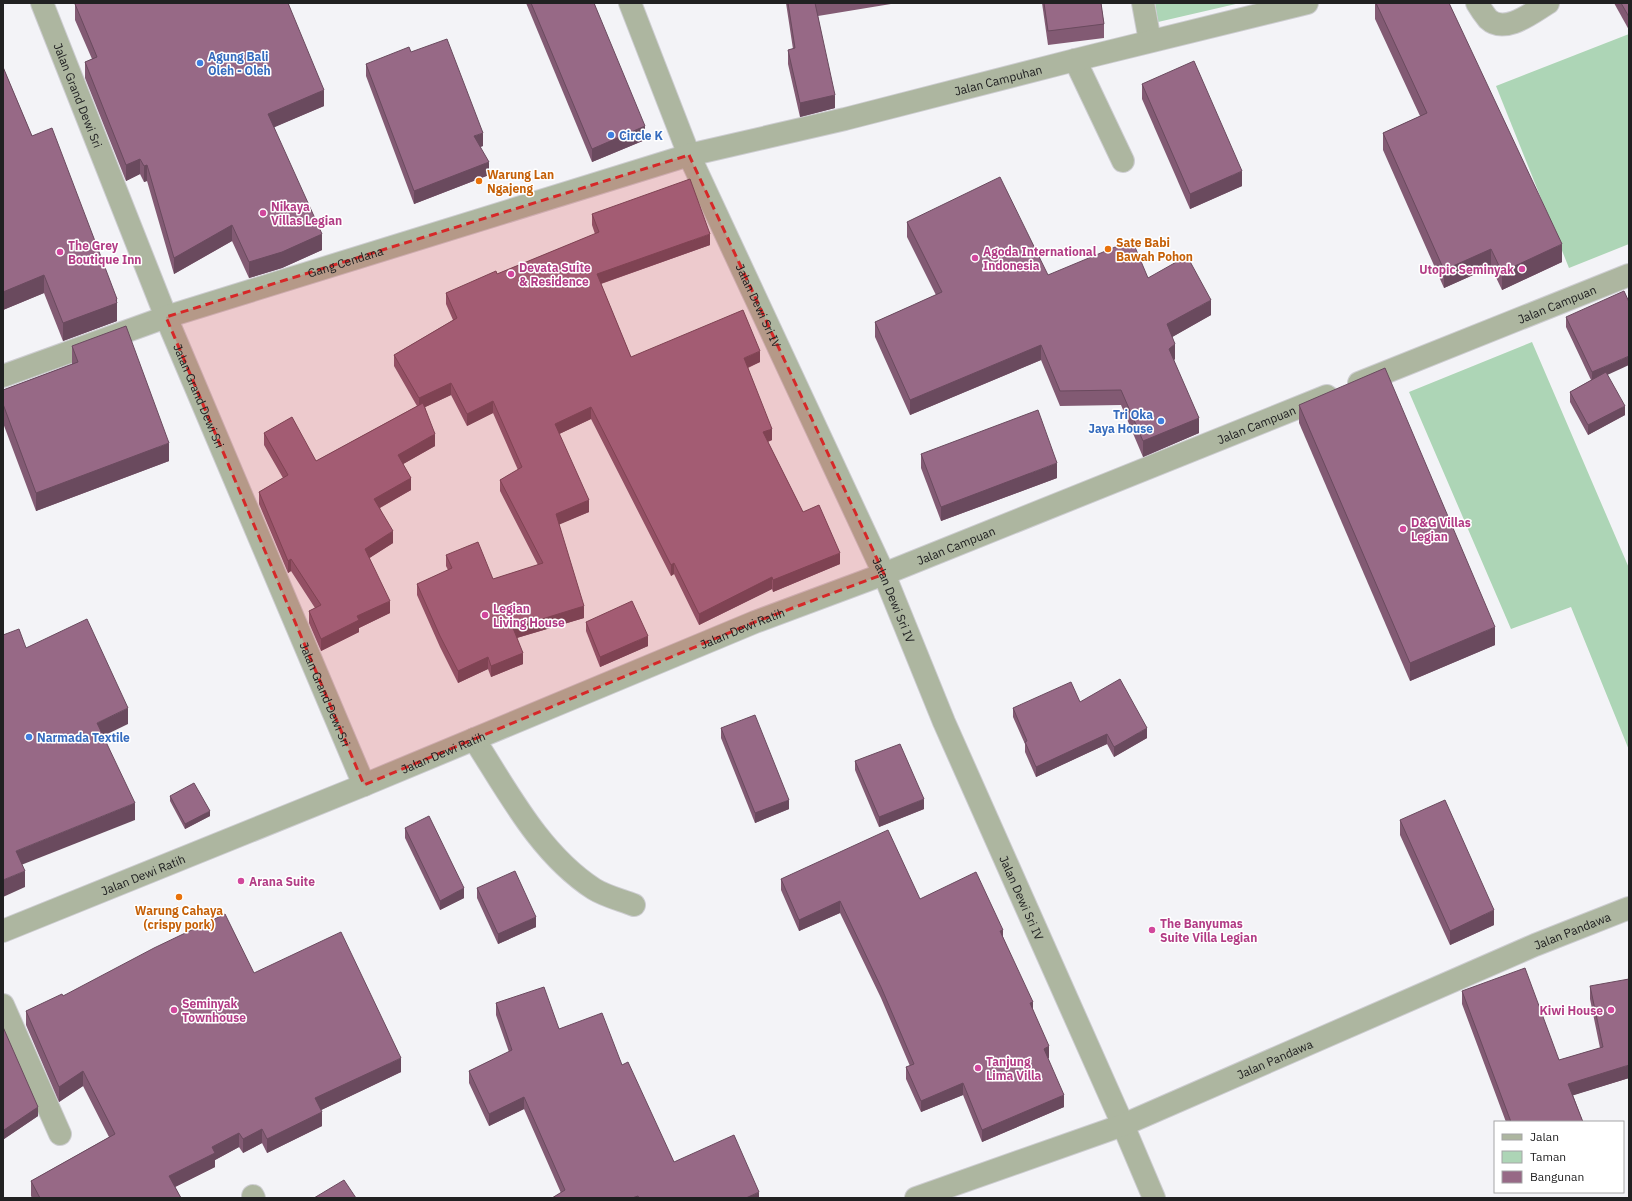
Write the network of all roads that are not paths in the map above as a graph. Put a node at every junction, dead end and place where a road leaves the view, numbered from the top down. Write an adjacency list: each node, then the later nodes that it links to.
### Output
1 (42, 3): 12 (street, Jalan Grand Dewi Sri)
2 (630, 3): 9 (street, Jalan Dewi Sri IV)
3 (1143, 3): 7 (street)
4 (1307, 3): 7 (street, Jalan Campuhan)
5 (1476, 3): 6 (street)
6 (1548, 3)
7 (1150, 41): 8 (street, Jalan Campuhan)
8 (1075, 60): 9 (street, Jalan Campuhan); 10 (street)
9 (689, 155): 12 (street, Gang Cendana); 14 (street, Jalan Dewi Sri IV)
10 (1123, 161)
11 (1629, 275): 14 (street, Jalan Campuan)
12 (166, 317): 13 (street, Gang Cendana); 16 (street, Jalan Grand Dewi Sri)
13 (3, 376)
14 (884, 574): 15 (street, Jalan Dewi Ratih); 21 (street, Jalan Dewi Sri IV)
15 (474, 740): 16 (street, Jalan Dewi Ratih); 17 (street)
16 (364, 785): 19 (street, Jalan Dewi Ratih)
17 (634, 905)
18 (1629, 908): 21 (street, Jalan Pandawa)
19 (3, 932)
20 (3, 1005): 22 (street)
21 (1123, 1125): 23 (street, Jalan Pandawa); 24 (street, Jalan Dewi Sri IV)
22 (60, 1134)
23 (916, 1198)
24 (1154, 1198)

